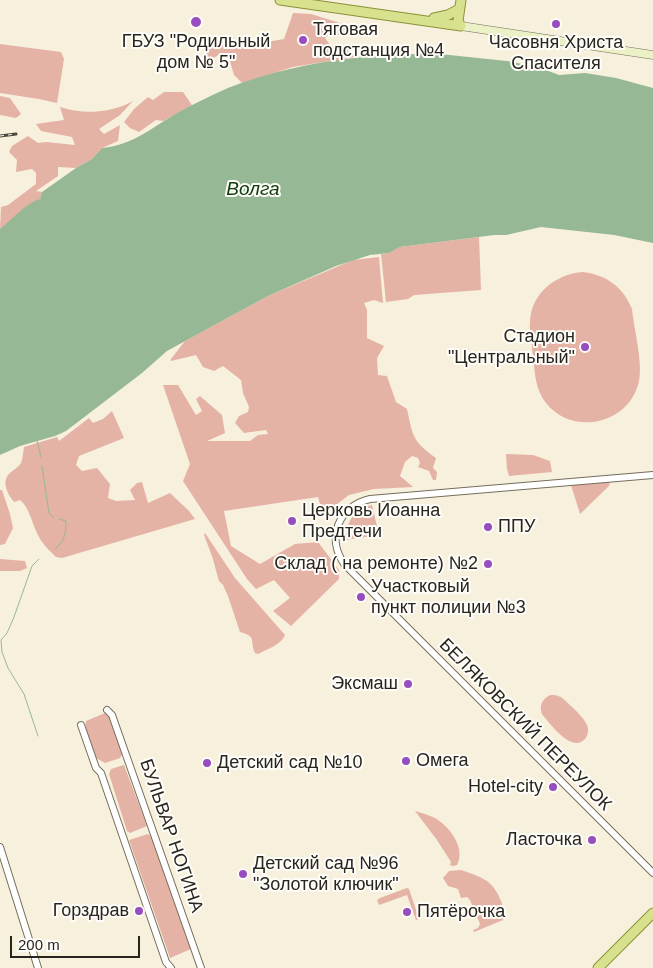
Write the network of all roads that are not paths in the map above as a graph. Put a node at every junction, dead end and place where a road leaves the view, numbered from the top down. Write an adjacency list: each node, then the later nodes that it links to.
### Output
1 (280, 0): 5 (main road)
2 (307, 0): 4 (main road)
3 (462, 3): 4 (main road); 5 (main road)
4 (434, 18): 5 (main road)
5 (460, 23): 6 (main road); 7 (main road)
6 (653, 50)
7 (653, 55)
8 (653, 475): 12 (street, БЕЛЯКОВСКИЙ ПЕРЕУЛОК)
9 (109, 713): 17 (street, БУЛЬВАР НОГИНА)
10 (81, 725): 16 (street)
11 (0, 847): 15 (street)
12 (653, 872)
13 (653, 913): 18 (main road)
14 (653, 919): 19 (main road)
15 (38, 968)
16 (171, 968)
17 (201, 968)
18 (598, 968)
19 (604, 968)

